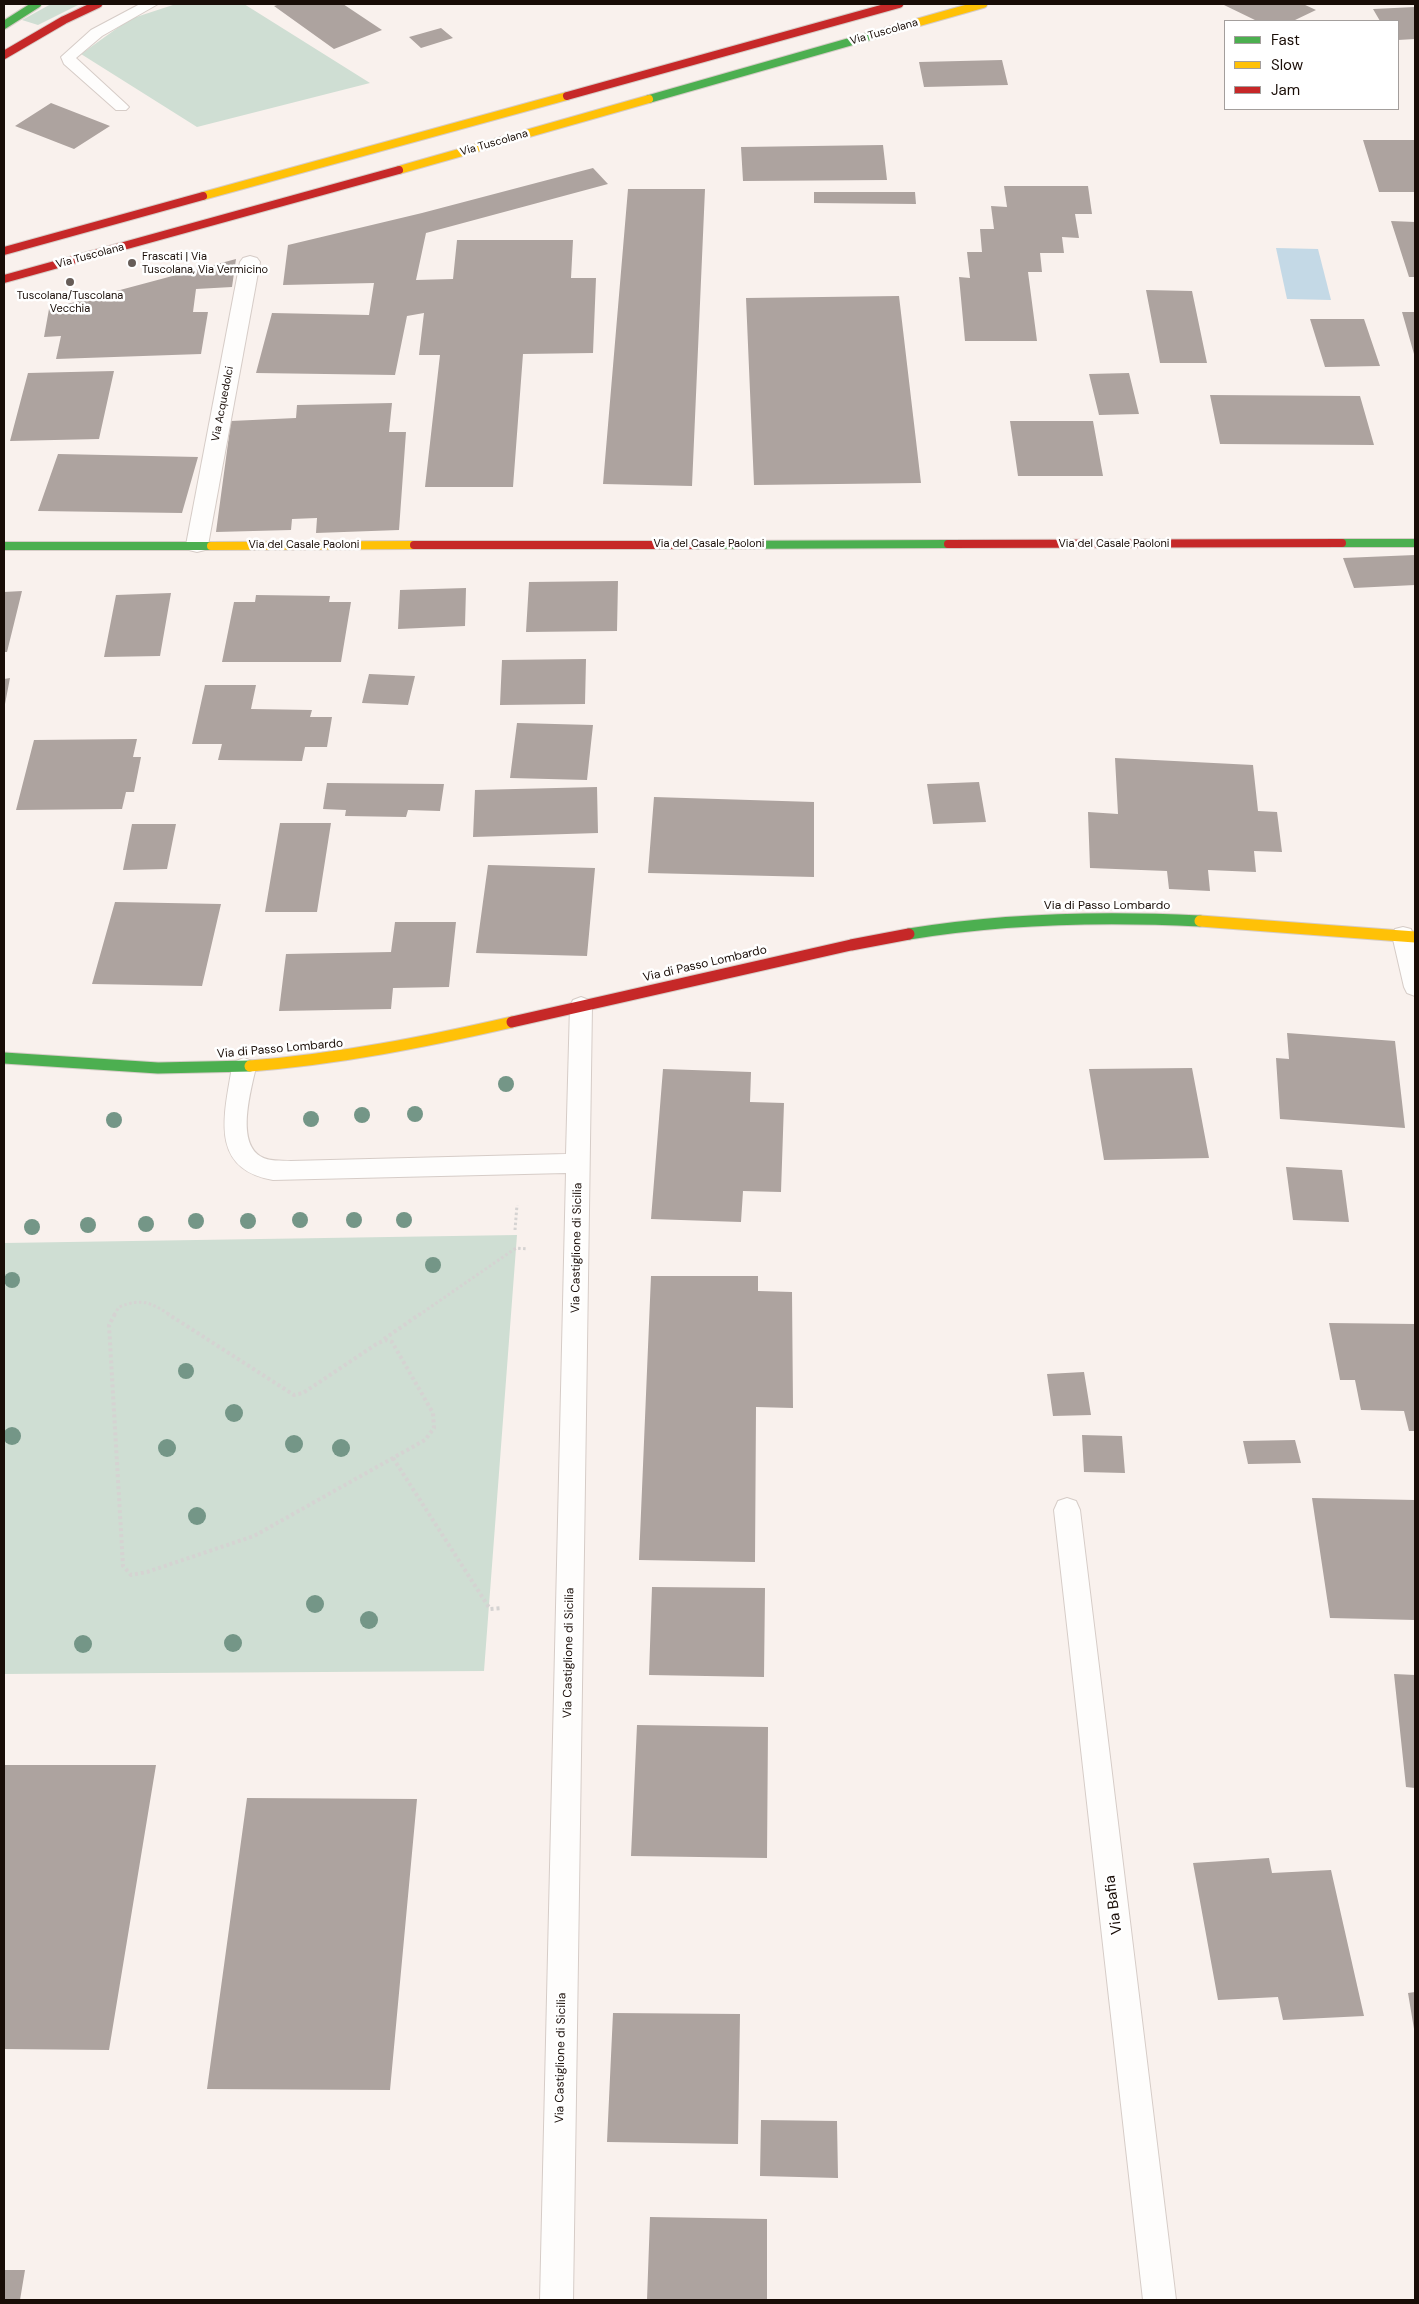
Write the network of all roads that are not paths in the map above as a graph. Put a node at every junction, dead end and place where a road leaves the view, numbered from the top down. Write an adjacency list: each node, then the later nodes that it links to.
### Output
1 (37, 4): 6 (main road)
2 (98, 4): 7 (main road)
3 (151, 4): 8 (lane)
4 (899, 4): 9 (main road, Via Tuscolana)
5 (983, 4): 11 (main road, Via Tuscolana)
6 (4, 25)
7 (4, 55)
8 (121, 107)
9 (4, 251)
10 (250, 262): 13 (street, Via Acquedolci)
11 (4, 279)
12 (1415, 543): 13 (main road, Via del Casale Paoloni)
13 (197, 545): 14 (main road, Via del Casale Paoloni)
14 (4, 546)
15 (1409, 936): 16 (lane); 17 (main road, Via di Passo Lombardo)
16 (1415, 987)
17 (581, 1006): 19 (main road, Via di Passo Lombardo); 20 (lane, Via Castiglione di Sicilia)
18 (4, 1058): 19 (main road, Via di Passo Lombardo)
19 (244, 1067): 20 (lane)
20 (578, 1163): 22 (lane, Via Castiglione di Sicilia)
21 (1067, 1510): 23 (lane, Via Bafia)
22 (556, 2300)
23 (1160, 2300)

